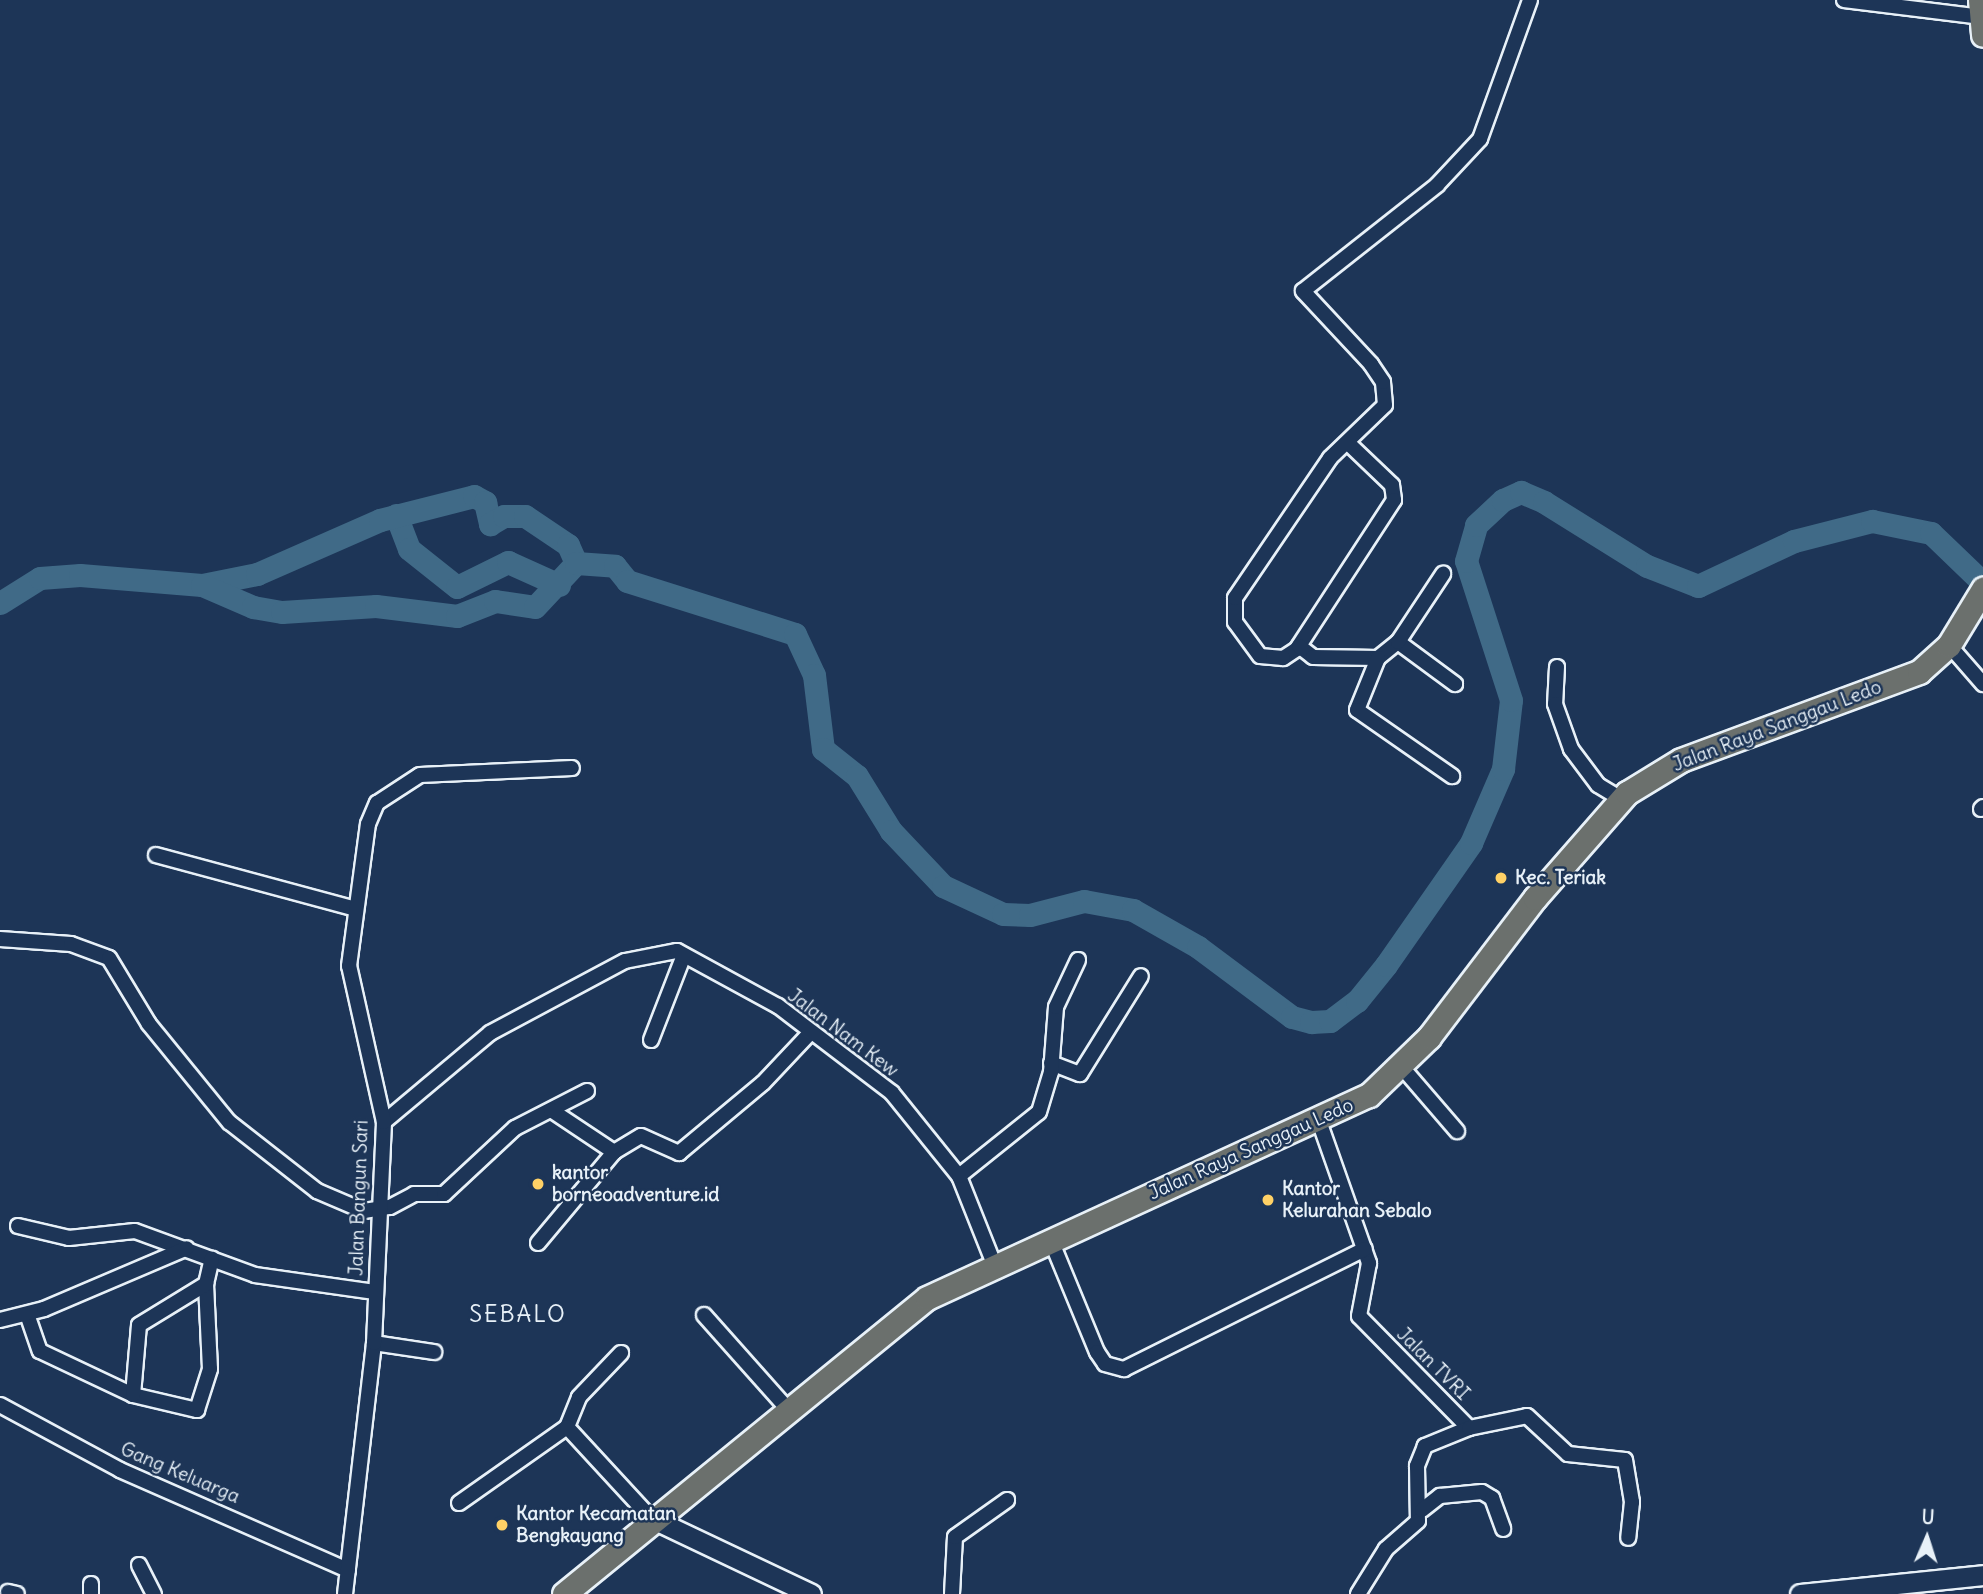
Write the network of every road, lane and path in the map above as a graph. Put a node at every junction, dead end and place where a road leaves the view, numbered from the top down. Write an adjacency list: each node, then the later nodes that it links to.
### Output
1 (1530, 0): 4 (street)
2 (1844, 0): 3 (street)
3 (1982, 17)
4 (1348, 443): 9 (street); 9 (street)
5 (1443, 574): 7 (street)
6 (1978, 597): 8 (highway, Jalan Raya Sanggau Ledo)
7 (1398, 642): 10 (street); 12 (street)
8 (1949, 645): 13 (street); 16 (highway, Jalan Raya Sanggau Ledo)
9 (1300, 646): 10 (street)
10 (1378, 658): 15 (street)
11 (1557, 667): 16 (street)
12 (1455, 684)
13 (1983, 684)
14 (572, 768): 18 (street, Jalan Bangun Sari)
15 (1452, 776)
16 (1621, 799): 26 (highway, Jalan Raya Sanggau Ledo)
17 (156, 855): 18 (street)
18 (353, 908): 30 (street, Jalan Bangun Sari)
19 (0, 939): 36 (street)
20 (684, 955): 23 (street, Jalan Nam Kew); 24 (street); 30 (street, Jalan Nam Kew)
21 (1078, 960): 25 (street)
22 (1141, 976): 25 (street)
23 (811, 1032): 32 (street); 33 (street, Jalan Nam Kew)
24 (651, 1040)
25 (1051, 1063): 33 (street)
26 (1401, 1066): 29 (highway, Jalan Raya Sanggau Ledo); 31 (street)
27 (587, 1091): 28 (street)
28 (551, 1110): 32 (street); 35 (street)
29 (1319, 1121): 38 (highway, Jalan Raya Sanggau Ledo); 41 (street, Jalan TVRI)
30 (384, 1122): 34 (street, Jalan Bangun Sari)
31 (1457, 1131)
32 (614, 1152): 39 (street)
33 (959, 1176): 43 (street, Jalan Nam Kew)
34 (378, 1185): 35 (street); 36 (street, Jalan Bangun Sari)
35 (400, 1202): 36 (street)
36 (380, 1211): 45 (street, Jalan Bangun Sari)
37 (18, 1226): 40 (street)
38 (1050, 1238): 41 (street); 43 (highway, Jalan Raya Sanggau Ledo)
39 (538, 1243)
40 (187, 1248): 42 (street); 46 (street)
41 (1365, 1249): 56 (street, Jalan TVRI)
42 (212, 1259): 44 (street); 45 (street)
43 (995, 1264): 54 (highway, Jalan Raya Sanggau Ledo)
44 (206, 1284): 52 (street); 52 (street)
45 (375, 1292): 49 (street, Jalan Bangun Sari)
46 (27, 1314): 48 (street); 52 (street)
47 (704, 1315): 54 (street)
48 (0, 1320)
49 (374, 1343): 50 (street); 64 (street, Jalan Bangun Sari)
50 (434, 1352)
51 (621, 1353): 55 (street)
52 (133, 1395)
53 (0, 1405): 64 (street, Gang Keluarga)
54 (788, 1408): 60 (highway, Jalan Raya Sanggau Ledo)
55 (567, 1427): 58 (street); 60 (street)
56 (1469, 1428): 59 (street, Jalan TVRI); 62 (street)
57 (1007, 1500): 70 (street)
58 (459, 1503)
59 (1422, 1510): 61 (street); 71 (street)
60 (651, 1518): 68 (highway, Jalan Raya Sanggau Ledo); 69 (main road)
61 (1503, 1529)
62 (1628, 1538)
63 (139, 1566): 66 (street)
64 (348, 1570): 67 (street, Jalan Bangun Sari)
65 (1983, 1575): 72 (main road)
66 (154, 1594)
67 (345, 1594)
68 (564, 1594)
69 (811, 1594)
70 (952, 1594)
71 (1358, 1594)
72 (1800, 1594)

